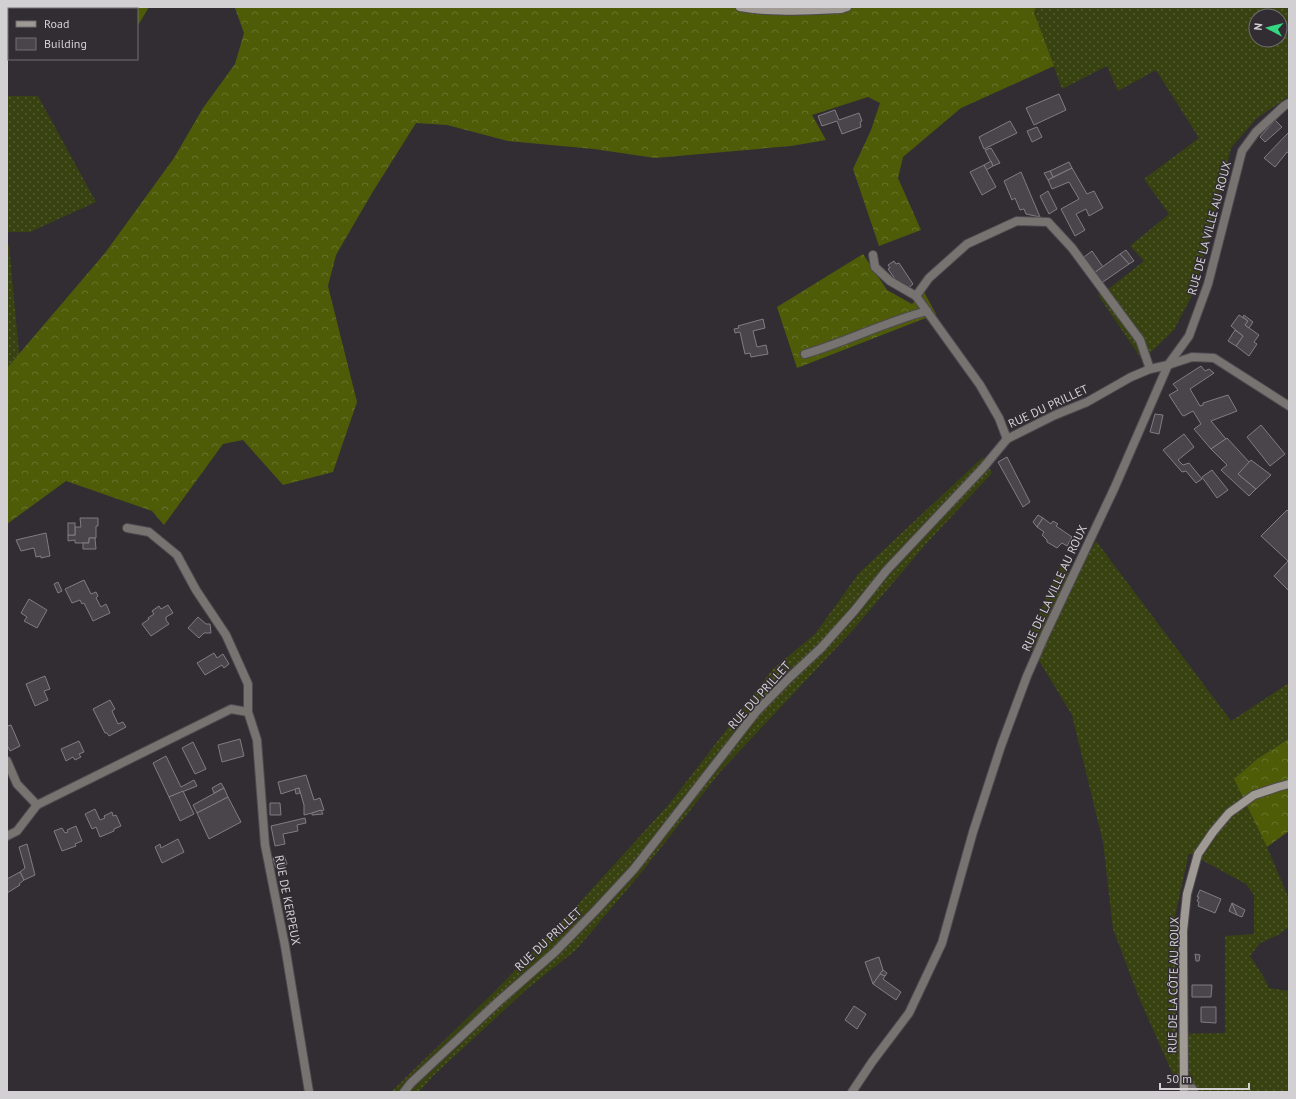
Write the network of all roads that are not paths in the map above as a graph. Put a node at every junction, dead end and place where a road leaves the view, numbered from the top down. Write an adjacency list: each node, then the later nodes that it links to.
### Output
1 (740, 7): 2 (main road)
2 (847, 7)
3 (1289, 103): 8 (street, RUE DE LA VILLE AU ROUX)
4 (873, 255): 5 (street)
5 (916, 296): 6 (street); 9 (street)
6 (927, 311): 7 (street); 11 (street)
7 (805, 354)
8 (1168, 365): 9 (street, RUE DU PRILLET); 10 (street, RUE DU PRILLET); 21 (street, RUE DE LA VILLE AU ROUX)
9 (1150, 369): 11 (street, RUE DU PRILLET)
10 (1289, 406)
11 (1007, 440): 20 (street, RUE DU PRILLET)
12 (128, 528): 13 (street, RUE DE KERPEUX)
13 (248, 712): 16 (street); 19 (street, RUE DE KERPEUX)
14 (7, 761): 16 (street)
15 (1289, 784): 18 (main road, RUE DE LA CÔTE AU ROUX)
16 (37, 805): 17 (street)
17 (7, 836)
18 (1184, 1088): 22 (street)
19 (309, 1092)
20 (404, 1092)
21 (852, 1092)
22 (1194, 1092)

